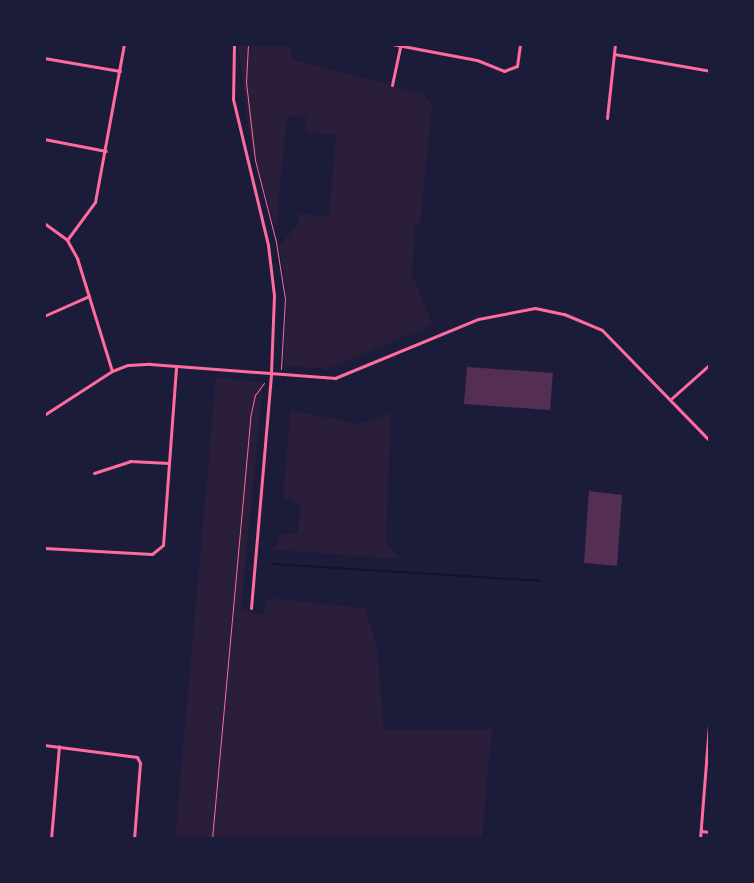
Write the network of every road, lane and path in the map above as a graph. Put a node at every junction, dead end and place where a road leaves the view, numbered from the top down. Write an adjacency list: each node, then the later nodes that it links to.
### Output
1 (124, 44): 11 (street)
2 (234, 44): 25 (street)
3 (248, 44): 23 (path)
4 (392, 44): 7 (street)
5 (520, 44): 7 (street)
6 (615, 44): 8 (street)
7 (400, 45): 12 (street)
8 (614, 54): 10 (street); 14 (street)
9 (44, 58): 11 (street)
10 (710, 70): 13 (street)
11 (120, 71): 16 (street)
12 (392, 85)
13 (709, 104)
14 (607, 118)
15 (44, 139): 16 (street)
16 (106, 151): 18 (street)
17 (44, 223): 18 (street)
18 (67, 240): 19 (street)
19 (89, 296): 20 (street); 24 (street)
20 (44, 316)
21 (710, 364): 27 (street)
22 (176, 367): 24 (street); 25 (street); 30 (street)
23 (281, 370)
24 (112, 371): 28 (street)
25 (271, 374): 27 (street); 33 (street)
26 (265, 382): 42 (path)
27 (672, 398): 29 (street)
28 (44, 415)
29 (710, 441)
30 (169, 463): 31 (street); 32 (street)
31 (94, 473)
32 (44, 548)
33 (251, 608)
34 (710, 711): 37 (street)
35 (44, 745): 36 (street)
36 (59, 746): 40 (street); 41 (street)
37 (708, 768): 38 (street)
38 (701, 831): 39 (street); 43 (street)
39 (710, 832)
40 (51, 839)
41 (134, 839)
42 (212, 839)
43 (700, 839)

